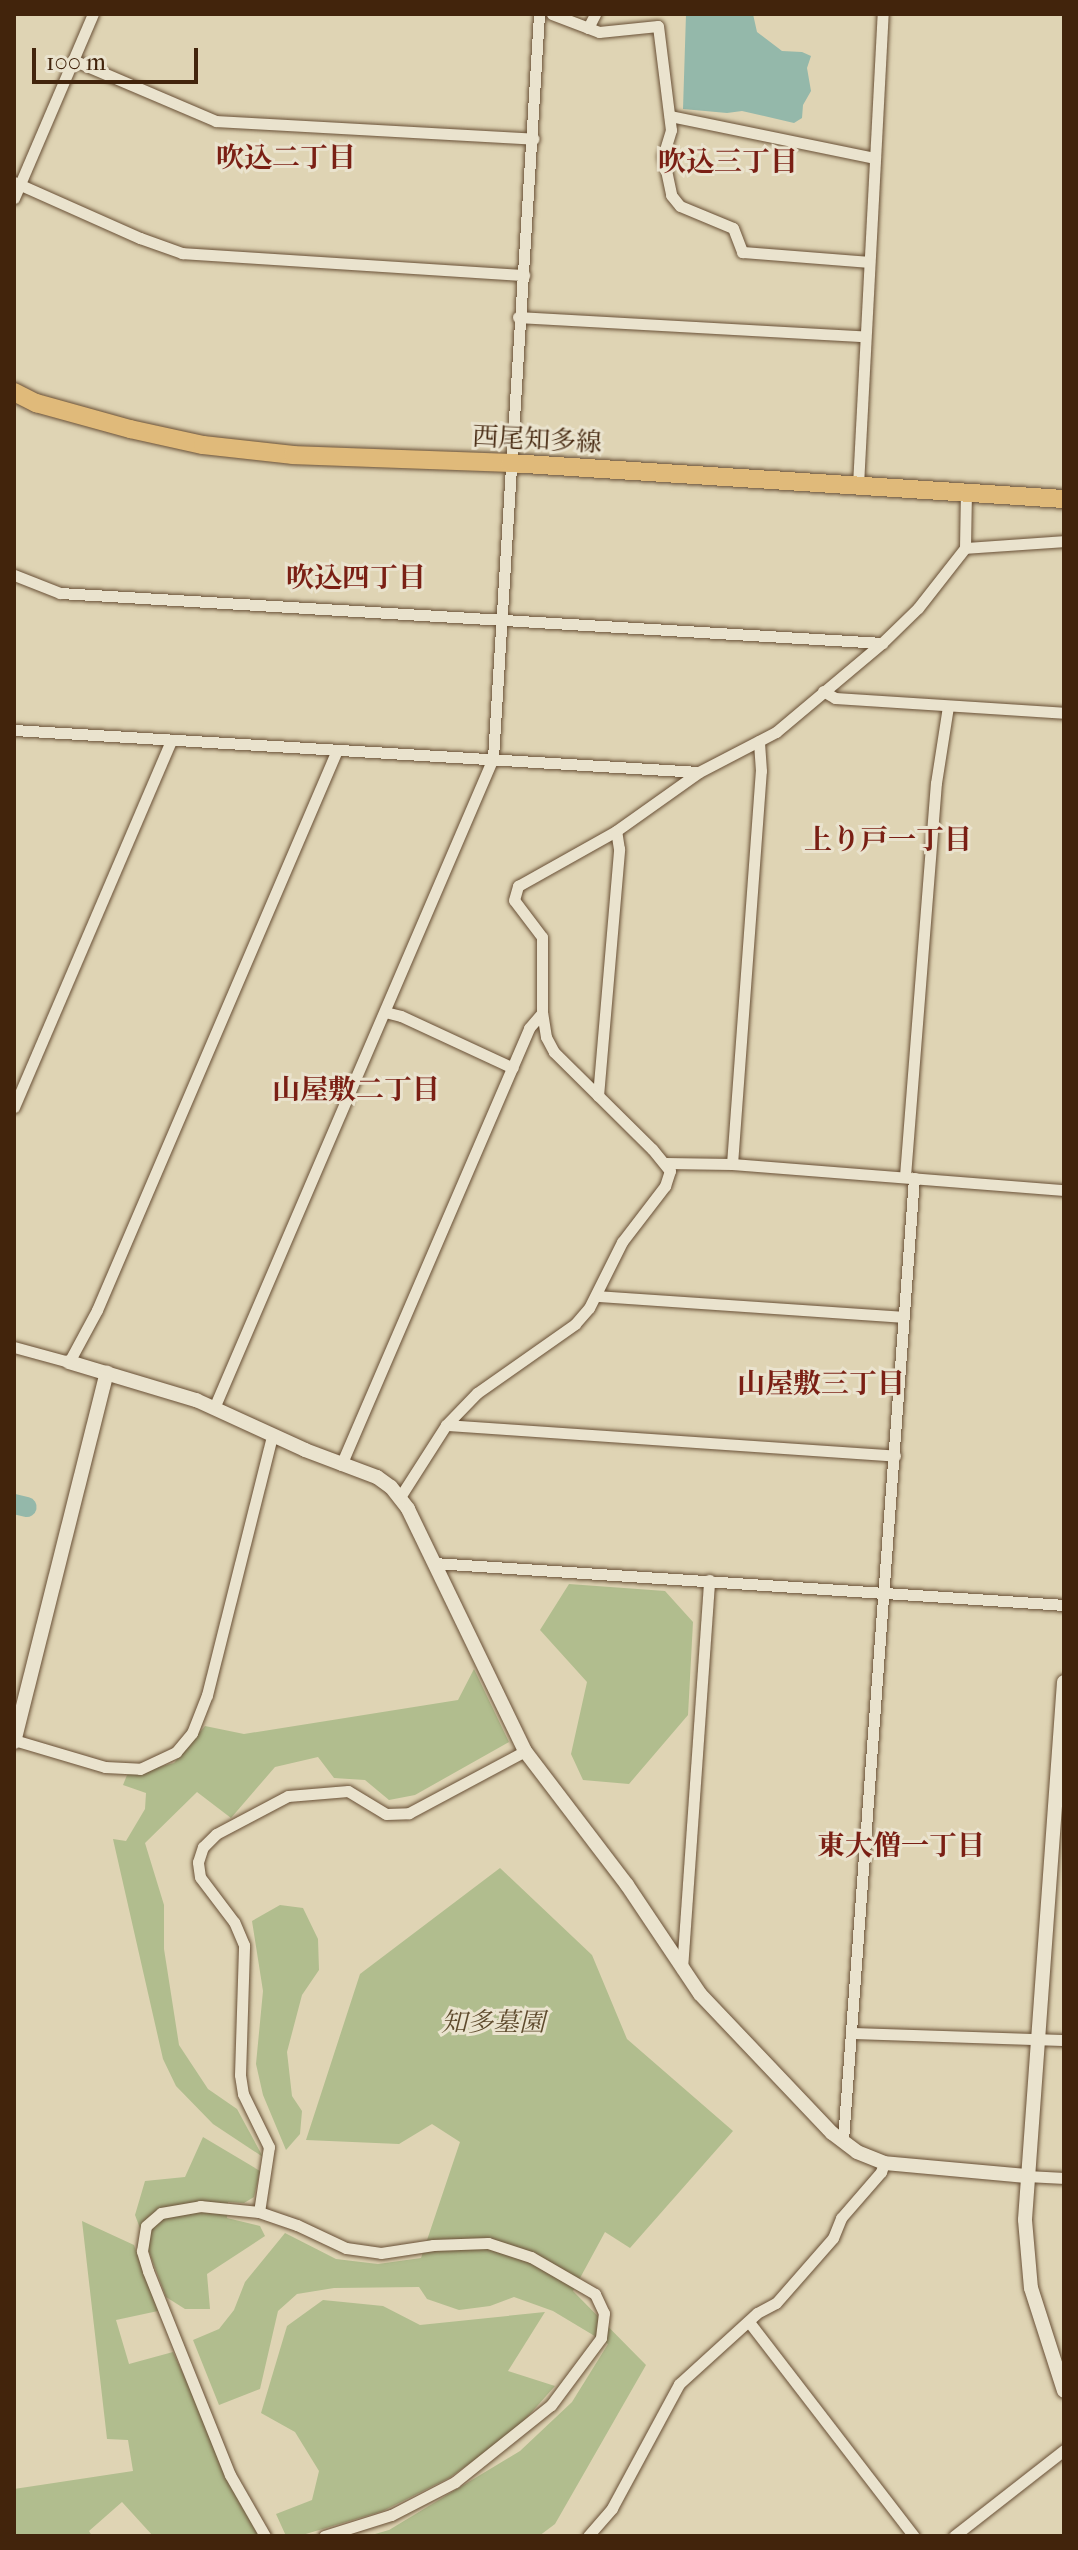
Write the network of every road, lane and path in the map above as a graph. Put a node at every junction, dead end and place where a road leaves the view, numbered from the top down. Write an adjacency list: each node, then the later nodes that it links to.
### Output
1 (93, 14): 7 (street)
2 (539, 14): 9 (street)
3 (552, 14): 6 (street)
4 (595, 14): 6 (street)
5 (883, 14): 10 (street)
6 (588, 28): 8 (street)
7 (73, 60): 9 (street); 11 (street)
8 (670, 116): 10 (street); 13 (street)
9 (533, 139): 14 (street)
10 (875, 158): 13 (street)
11 (17, 183): 12 (street); 14 (street)
12 (14, 198)
13 (868, 262): 16 (street)
14 (524, 275): 15 (street)
15 (518, 317): 16 (street); 18 (street)
16 (863, 336): 19 (street)
17 (14, 392): 18 (main road, 西尾知多線)
18 (510, 463): 19 (main road, 西尾知多線); 25 (street)
19 (858, 485): 20 (main road, 西尾知多線)
20 (966, 492): 21 (main road, 西尾知多線); 23 (street)
21 (1064, 499)
22 (1064, 541): 23 (street)
23 (965, 548): 26 (street)
24 (14, 575): 25 (street)
25 (503, 619): 26 (street); 34 (street)
26 (882, 643): 27 (street)
27 (823, 691): 28 (street); 32 (street)
28 (948, 706): 29 (street); 44 (street)
29 (1064, 713)
30 (14, 730): 31 (street)
31 (171, 740): 33 (street); 41 (street)
32 (759, 741): 35 (street); 43 (street)
33 (337, 750): 34 (street); 49 (street)
34 (493, 758): 35 (street); 37 (street)
35 (699, 772): 36 (street)
36 (616, 831): 38 (street); 40 (street)
37 (385, 1012): 39 (street); 51 (street)
38 (542, 1013): 39 (street); 40 (street)
39 (513, 1068): 55 (street)
40 (598, 1096): 42 (street)
41 (14, 1107)
42 (665, 1163): 43 (street); 46 (street)
43 (732, 1164): 44 (street)
44 (909, 1177): 45 (street); 47 (street)
45 (1064, 1190)
46 (597, 1296): 47 (street); 52 (street)
47 (903, 1317): 54 (street)
48 (14, 1347): 49 (street)
49 (69, 1362): 50 (street)
50 (107, 1373): 51 (street); 62 (street)
51 (214, 1408): 53 (street)
52 (446, 1425): 54 (street); 56 (street)
53 (272, 1436): 55 (street); 62 (street)
54 (895, 1456): 59 (street)
55 (341, 1465): 56 (street)
56 (400, 1497): 57 (street)
57 (434, 1563): 58 (street); 63 (street)
58 (709, 1580): 59 (street); 64 (street)
59 (884, 1593): 60 (street); 65 (street)
60 (1064, 1605)
61 (1064, 1682): 67 (street)
62 (14, 1741)
63 (525, 1751): 64 (street); 72 (street)
64 (682, 1969): 68 (street)
65 (851, 2033): 67 (street); 68 (street)
66 (1064, 2040): 67 (street)
67 (1039, 2041): 70 (street)
68 (843, 2140): 69 (street)
69 (884, 2163): 70 (street); 73 (street)
70 (1027, 2176): 71 (street); 74 (street)
71 (1064, 2178)
72 (259, 2212): 76 (street); 77 (street)
73 (749, 2322): 78 (street); 79 (street)
74 (1064, 2391)
75 (1064, 2450): 80 (street)
76 (265, 2536)
77 (324, 2536)
78 (588, 2536)
79 (914, 2536)
80 (954, 2536)

